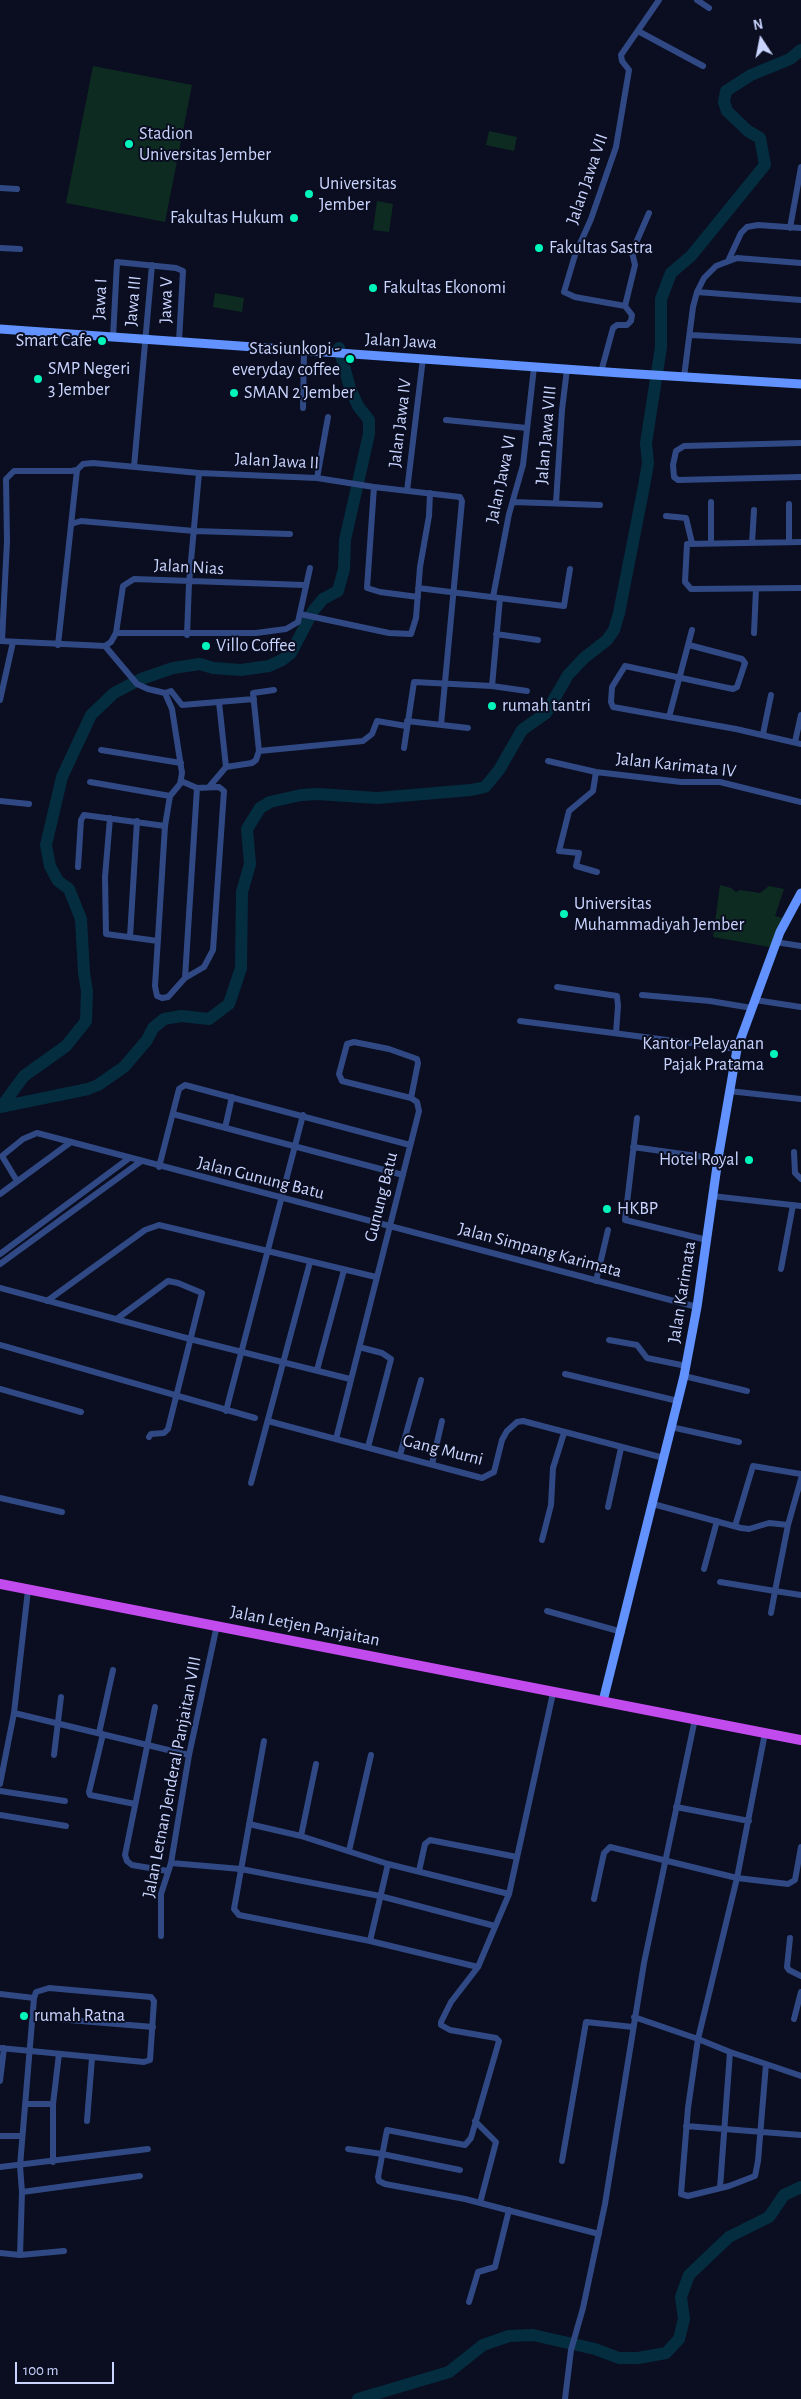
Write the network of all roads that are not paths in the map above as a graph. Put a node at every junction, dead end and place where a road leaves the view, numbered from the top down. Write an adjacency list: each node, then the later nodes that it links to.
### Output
1 (659, 0): 4 (street, Jalan Jawa VII)
2 (697, 0): 3 (street)
3 (709, 8)
4 (638, 31): 5 (street); 19 (street, Jalan Jawa VII)
5 (702, 66)
6 (801, 167): 10 (street)
7 (0, 188): 8 (street)
8 (17, 189)
9 (649, 213): 19 (street)
10 (790, 228): 11 (street); 14 (street)
11 (801, 228)
12 (0, 248): 13 (street)
13 (20, 249)
14 (729, 259): 15 (street); 17 (street)
15 (801, 263)
16 (152, 265): 22 (street, Jawa I); 23 (street, Jawa III); 24 (street, Jawa V)
17 (697, 292): 18 (street); 21 (street)
18 (801, 300)
19 (625, 306): 30 (street)
20 (0, 329): 22 (main road, Jalan Jawa)
21 (691, 335): 25 (street); 31 (street)
22 (113, 338): 23 (main road, Jalan Jawa)
23 (145, 340): 24 (main road, Jalan Jawa); 38 (street)
24 (179, 341): 26 (main road, Jalan Jawa)
25 (801, 341)
26 (304, 351): 27 (main road, Jalan Jawa); 33 (street)
27 (423, 358): 28 (main road, Jalan Jawa); 44 (street, Jalan Jawa IV)
28 (534, 366): 29 (main road, Jalan Jawa); 36 (street, Jalan Jawa VI)
29 (567, 369): 30 (main road, Jalan Jawa); 48 (street, Jalan Jawa VIII)
30 (601, 372): 31 (main road, Jalan Jawa)
31 (680, 377): 32 (main road, Jalan Jawa)
32 (801, 384)
33 (303, 408)
34 (328, 417): 42 (street)
35 (446, 420): 36 (street)
36 (527, 428): 46 (street, Jalan Jawa VI)
37 (801, 443): 41 (street)
38 (134, 467): 39 (street, Jalan Jawa II); 40 (street, Jalan Jawa II)
39 (77, 470): 53 (street); 78 (street, Jalan Jawa II)
40 (199, 473): 42 (street, Jalan Jawa II); 54 (street)
41 (801, 477)
42 (317, 478): 43 (street, Jalan Jawa II)
43 (374, 487): 44 (street, Jalan Jawa II); 69 (street)
44 (407, 491): 45 (street, Jalan Jawa II)
45 (430, 493): 65 (street); 68 (street, Jalan Jawa II)
46 (513, 502): 48 (street); 70 (street, Jalan Jawa VI)
47 (711, 502): 59 (street)
48 (556, 503): 50 (street)
49 (789, 504): 56 (street)
50 (600, 505)
51 (754, 510): 60 (street)
52 (666, 516): 58 (street)
53 (71, 524): 54 (street); 80 (street)
54 (194, 531): 55 (street); 63 (street)
55 (290, 534)
56 (789, 542): 57 (street); 60 (street)
57 (801, 542)
58 (692, 543): 59 (street); 67 (street)
59 (711, 543): 60 (street)
60 (752, 543)
61 (310, 568): 64 (street)
62 (570, 569): 70 (street)
63 (189, 583): 64 (street, Jalan Nias); 73 (street, Jalan Nias); 76 (street)
64 (304, 585): 71 (street)
65 (418, 588): 68 (street); 69 (street)
66 (801, 588): 67 (street)
67 (756, 589): 74 (street)
68 (454, 592): 70 (street); 84 (street)
69 (418, 597): 71 (street)
70 (497, 597): 75 (street, Jalan Jawa VI)
71 (303, 615): 76 (street)
72 (692, 630): 81 (street)
73 (116, 633): 76 (street); 82 (street, Jalan Nias)
74 (754, 633)
75 (496, 634): 77 (street); 85 (street, Jalan Jawa VI)
76 (187, 635)
77 (538, 640)
78 (1, 641): 79 (street)
79 (13, 642): 80 (street); 91 (street)
80 (58, 645): 82 (street)
81 (689, 645): 83 (street); 83 (street)
82 (106, 646): 88 (street)
83 (680, 676): 94 (street); 94 (street)
84 (446, 683): 85 (street); 95 (street); 96 (street)
85 (492, 686): 87 (street)
86 (274, 690): 90 (street)
87 (527, 691)
88 (165, 693): 92 (street); 104 (street)
89 (771, 696): 98 (street)
90 (254, 699): 92 (street); 102 (street)
91 (0, 700)
92 (219, 702): 105 (street)
93 (801, 715): 99 (street)
94 (669, 717): 98 (street)
95 (407, 724): 96 (street); 100 (street); 102 (street)
96 (441, 725): 97 (street)
97 (468, 728)
98 (763, 734): 99 (street)
99 (798, 743)
100 (404, 748)
101 (101, 750): 104 (street)
102 (259, 751): 105 (street)
103 (548, 761): 106 (street, Jalan Karimata IV)
104 (181, 763): 107 (street)
105 (226, 767): 109 (street)
106 (596, 772): 113 (street, Jalan Karimata IV); 119 (street)
107 (181, 780): 110 (street); 111 (street)
108 (90, 782): 111 (street)
109 (209, 787): 110 (street); 125 (street)
110 (197, 788): 125 (street)
111 (170, 796): 117 (street)
112 (0, 801): 114 (street)
113 (801, 802)
114 (29, 804)
115 (110, 818): 116 (street); 118 (street); 121 (street)
116 (137, 821): 117 (street); 121 (street)
117 (166, 826): 122 (street)
118 (78, 867)
119 (597, 872)
120 (801, 893): 123 (main road, Jalan Karimata)
121 (130, 937): 122 (street)
122 (158, 941): 125 (street)
123 (776, 942): 124 (street); 128 (main road, Jalan Karimata)
124 (801, 946)
125 (185, 978)
126 (557, 987): 131 (street)
127 (642, 995): 128 (street)
128 (753, 1004): 129 (street); 132 (main road, Jalan Karimata)
129 (801, 1008)
130 (520, 1021): 131 (street)
131 (616, 1032): 132 (street)
132 (737, 1049): 133 (main road, Jalan Karimata)
133 (729, 1091): 136 (street); 147 (main road, Jalan Karimata)
134 (232, 1096): 137 (street, Gunung Batu); 138 (street, Gunung Batu); 140 (street)
135 (411, 1098): 135 (street); 142 (street)
136 (801, 1100)
137 (173, 1114): 140 (street); 149 (street, Gunung Batu)
138 (303, 1115): 142 (street, Gunung Batu); 143 (street)
139 (637, 1118): 144 (street)
140 (225, 1128): 143 (street)
141 (71, 1142): 146 (street); 152 (street); 152 (street)
142 (410, 1144): 150 (street, Gunung Batu)
143 (295, 1147): 150 (street); 155 (street)
144 (633, 1147): 147 (street); 161 (street)
145 (794, 1152): 151 (street)
146 (128, 1159): 148 (street, Jalan Gunung Batu); 162 (street)
147 (718, 1159): 154 (main road, Jalan Karimata)
148 (140, 1162): 149 (street, Jalan Gunung Batu); 164 (street)
149 (159, 1167): 155 (street, Jalan Gunung Batu)
150 (402, 1175): 159 (street, Gunung Batu)
151 (801, 1179)
152 (17, 1181): 153 (street)
153 (0, 1194)
154 (712, 1196): 156 (street); 161 (main road, Jalan Karimata)
155 (281, 1199): 158 (street, Jalan Gunung Batu); 163 (street)
156 (792, 1205): 157 (street); 168 (street)
157 (801, 1206)
158 (376, 1222): 159 (street, Jalan Simpang Karimata)
159 (390, 1225): 170 (street, Gunung Batu); 171 (street, Jalan Simpang Karimata)
160 (608, 1230): 171 (street)
161 (707, 1240): 174 (main road, Jalan Karimata)
162 (11, 1245): 164 (street); 165 (street)
163 (267, 1251): 166 (street); 173 (street); 180 (street)
164 (16, 1252): 167 (street)
165 (0, 1254)
166 (310, 1262): 169 (street); 181 (street)
167 (0, 1264)
168 (781, 1269)
169 (344, 1270): 170 (street); 183 (street)
170 (376, 1278): 179 (street, Gunung Batu)
171 (596, 1281): 174 (street, Jalan Simpang Karimata)
172 (0, 1288): 173 (street)
173 (47, 1301): 175 (street)
174 (697, 1307): 182 (main road, Jalan Karimata)
175 (118, 1318): 176 (street); 176 (street)
176 (190, 1339): 180 (street); 190 (street)
177 (609, 1340): 182 (street)
178 (0, 1345): 190 (street)
179 (359, 1347): 186 (street, Gunung Batu); 202 (street)
180 (242, 1353): 181 (street); 192 (street)
181 (282, 1362): 183 (street); 195 (street)
182 (686, 1366): 185 (main road, Jalan Karimata)
183 (317, 1370): 186 (street)
184 (565, 1374): 191 (street)
185 (684, 1376): 189 (street); 191 (main road, Jalan Karimata)
186 (350, 1379): 200 (street, Gunung Batu)
187 (421, 1380): 204 (street)
188 (0, 1389): 193 (street)
189 (747, 1391)
190 (176, 1395): 192 (street); 199 (street)
191 (678, 1401): 197 (main road, Jalan Karimata)
192 (226, 1411): 194 (street)
193 (81, 1412)
194 (255, 1418)
195 (268, 1421): 200 (street, Gang Murni); 209 (street)
196 (442, 1421): 206 (street)
197 (671, 1427): 201 (street); 205 (main road, Jalan Karimata)
198 (564, 1433): 203 (street, Gang Murni); 206 (street, Gang Murni); 217 (street)
199 (148, 1437)
200 (336, 1439): 202 (street, Gang Murni)
201 (739, 1442)
202 (368, 1447): 204 (street, Gang Murni)
203 (621, 1448): 205 (street, Gang Murni); 212 (street)
204 (400, 1455): 206 (street, Gang Murni)
205 (664, 1458): 211 (main road, Jalan Karimata)
206 (432, 1464)
207 (801, 1474): 216 (street)
208 (801, 1479): 215 (street)
209 (251, 1483)
210 (0, 1498): 213 (street)
211 (653, 1504): 214 (street); 227 (main road, Jalan Karimata)
212 (608, 1507)
213 (62, 1512)
214 (717, 1521): 216 (street); 218 (street)
215 (788, 1525): 216 (street); 222 (street)
216 (735, 1526)
217 (542, 1540)
218 (704, 1568)
219 (720, 1582): 222 (street)
220 (0, 1584): 221 (highway, Jalan Letjen Panjaitan)
221 (28, 1590): 226 (highway, Jalan Letjen Panjaitan); 233 (street)
222 (775, 1591): 223 (street); 225 (street)
223 (801, 1595)
224 (547, 1612): 227 (street)
225 (771, 1613)
226 (217, 1625): 229 (highway, Jalan Letjen Panjaitan); 241 (street, Jalan Letnan Jenderal Panjaitan VIII)
227 (622, 1632): 231 (main road, Jalan Karimata)
228 (113, 1670): 237 (street)
229 (553, 1693): 231 (highway, Jalan Letjen Panjaitan); 257 (street)
230 (61, 1697): 235 (street)
231 (603, 1701): 234 (highway, Jalan Letjen Panjaitan)
232 (155, 1707): 240 (street)
233 (14, 1713): 235 (street); 245 (street)
234 (696, 1719): 236 (highway, Jalan Letjen Panjaitan); 249 (street)
235 (58, 1724): 237 (street); 243 (street)
236 (766, 1733): 238 (highway, Jalan Letjen Panjaitan); 251 (street)
237 (101, 1734): 240 (street); 248 (street)
238 (801, 1740)
239 (264, 1741): 252 (street)
240 (146, 1745): 241 (street); 248 (street)
241 (189, 1755): 259 (street, Jalan Letnan Jenderal Panjaitan VIII)
242 (371, 1755): 256 (street)
243 (54, 1756)
244 (316, 1764): 254 (street)
245 (0, 1784)
246 (0, 1791): 247 (street)
247 (64, 1801)
248 (135, 1804): 262 (street)
249 (676, 1807): 251 (street); 258 (street)
250 (0, 1815): 253 (street)
251 (748, 1820): 264 (street)
252 (249, 1824): 254 (street); 261 (street)
253 (66, 1826)
254 (301, 1836): 256 (street)
255 (801, 1847): 264 (street)
256 (349, 1851): 260 (street)
257 (517, 1857): 263 (street); 265 (street)
258 (664, 1862): 264 (street); 267 (street); 278 (street)
259 (171, 1863): 261 (street); 262 (street, Jalan Letnan Jenderal Panjaitan VIII)
260 (388, 1864): 263 (street); 266 (street)
261 (241, 1869): 266 (street); 271 (street)
262 (168, 1871): 269 (street, Jalan Letnan Jenderal Panjaitan VIII)
263 (419, 1871): 265 (street)
264 (737, 1878): 282 (street)
265 (509, 1894): 268 (street)
266 (380, 1896): 268 (street); 271 (street)
267 (594, 1899)
268 (495, 1926): 272 (street)
269 (161, 1936)
270 (790, 1938): 273 (street)
271 (370, 1941): 272 (street)
272 (478, 1967): 294 (street)
273 (801, 1976)
274 (801, 1992): 279 (street)
275 (0, 1994): 276 (street)
276 (34, 1998): 277 (street); 280 (street)
277 (34, 2017): 280 (street); 284 (street)
278 (634, 2017): 281 (street); 282 (street)
279 (794, 2019)
280 (152, 2027): 287 (street)
281 (633, 2027): 304 (street); 314 (street)
282 (698, 2039): 285 (street); 295 (street)
283 (2, 2048): 284 (street); 290 (street)
284 (31, 2050): 286 (street); 291 (street)
285 (730, 2052): 288 (street); 296 (street)
286 (59, 2054): 287 (street); 292 (street)
287 (92, 2058): 293 (street)
288 (766, 2064): 289 (street); 297 (street)
289 (801, 2076)
290 (0, 2081)
291 (26, 2104): 292 (street); 300 (street)
292 (53, 2104): 305 (street)
293 (87, 2121)
294 (475, 2121): 303 (street); 312 (street)
295 (686, 2126): 296 (street); 310 (street)
296 (724, 2129): 297 (street); 310 (street)
297 (761, 2132): 298 (street); 310 (street)
298 (801, 2135)
299 (0, 2136): 300 (street)
300 (22, 2136): 306 (street)
301 (148, 2149): 305 (street)
302 (348, 2149): 303 (street)
303 (382, 2154): 308 (street); 312 (street)
304 (562, 2161)
305 (53, 2162): 306 (street)
306 (20, 2166): 307 (street); 311 (street)
307 (0, 2167)
308 (460, 2170)
309 (140, 2176): 311 (street)
310 (720, 2188)
311 (22, 2192): 317 (street)
312 (480, 2203): 313 (street)
313 (509, 2210): 314 (street); 318 (street)
314 (599, 2234): 319 (street)
315 (64, 2251): 317 (street)
316 (0, 2253): 317 (street)
317 (20, 2255)
318 (469, 2302)
319 (566, 2399)

